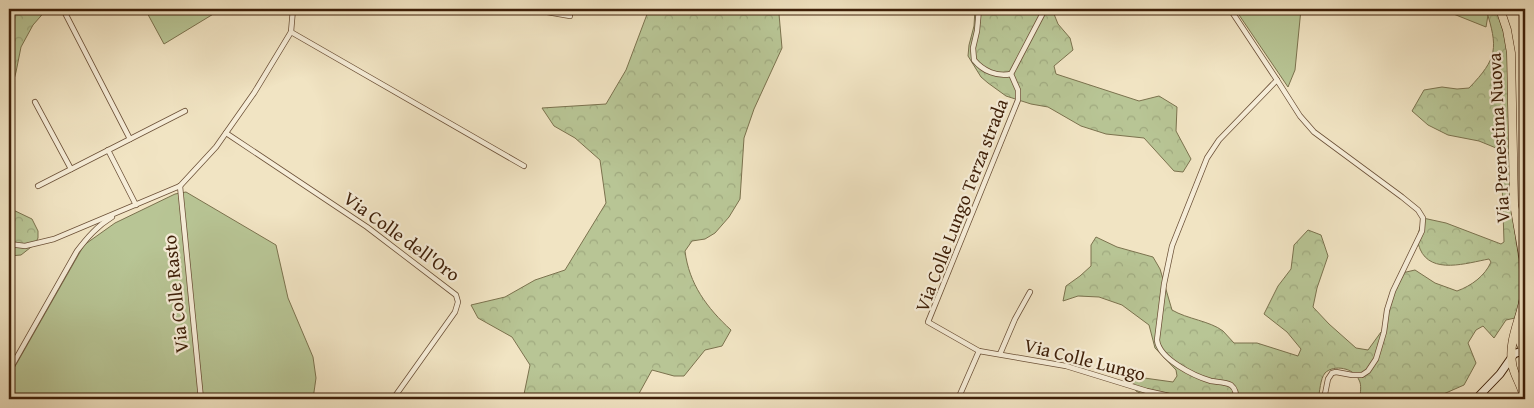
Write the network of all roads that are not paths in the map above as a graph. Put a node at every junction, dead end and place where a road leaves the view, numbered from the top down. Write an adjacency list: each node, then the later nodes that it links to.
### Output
1 (293, 9): 9 (street)
2 (530, 9): 8 (street)
3 (978, 9): 10 (street, Via Colle Lungo Terza strada)
4 (1045, 9): 10 (street, Via Colle Lungo Terza strada)
5 (1230, 9): 11 (street)
6 (1500, 9): 24 (main road, Via Prenestina Nuova)
7 (65, 13): 15 (street)
8 (570, 16)
9 (291, 32): 14 (street); 17 (street)
10 (1011, 74): 28 (street, Via Colle Lungo Terza strada)
11 (1277, 80): 39 (street); 40 (street)
12 (35, 102): 18 (street)
13 (185, 112): 15 (street)
14 (226, 133): 20 (street); 36 (street, Via Colle dell'Oro)
15 (130, 139): 16 (street)
16 (108, 150): 18 (street); 21 (street)
17 (524, 166)
18 (71, 169): 19 (street)
19 (38, 186)
20 (180, 186): 21 (street); 35 (street, Via Colle Rasto)
21 (136, 205): 22 (street)
22 (124, 211): 23 (street); 32 (street)
23 (9, 244)
24 (1525, 267)
25 (1525, 290): 29 (main road)
26 (1030, 292): 30 (street)
27 (1525, 311): 29 (main road)
28 (979, 351): 30 (street, Via Colle Lungo); 37 (street)
29 (1521, 352): 34 (main road); 43 (main road)
30 (1000, 354): 38 (street, Via Colle Lungo)
31 (1525, 366): 33 (main road)
32 (9, 371)
33 (1525, 384)
34 (1484, 391): 41 (street); 42 (main road)
35 (201, 399)
36 (393, 399)
37 (958, 399)
38 (1183, 399)
39 (1236, 399)
40 (1324, 399)
41 (1472, 399)
42 (1476, 399)
43 (1524, 399)

